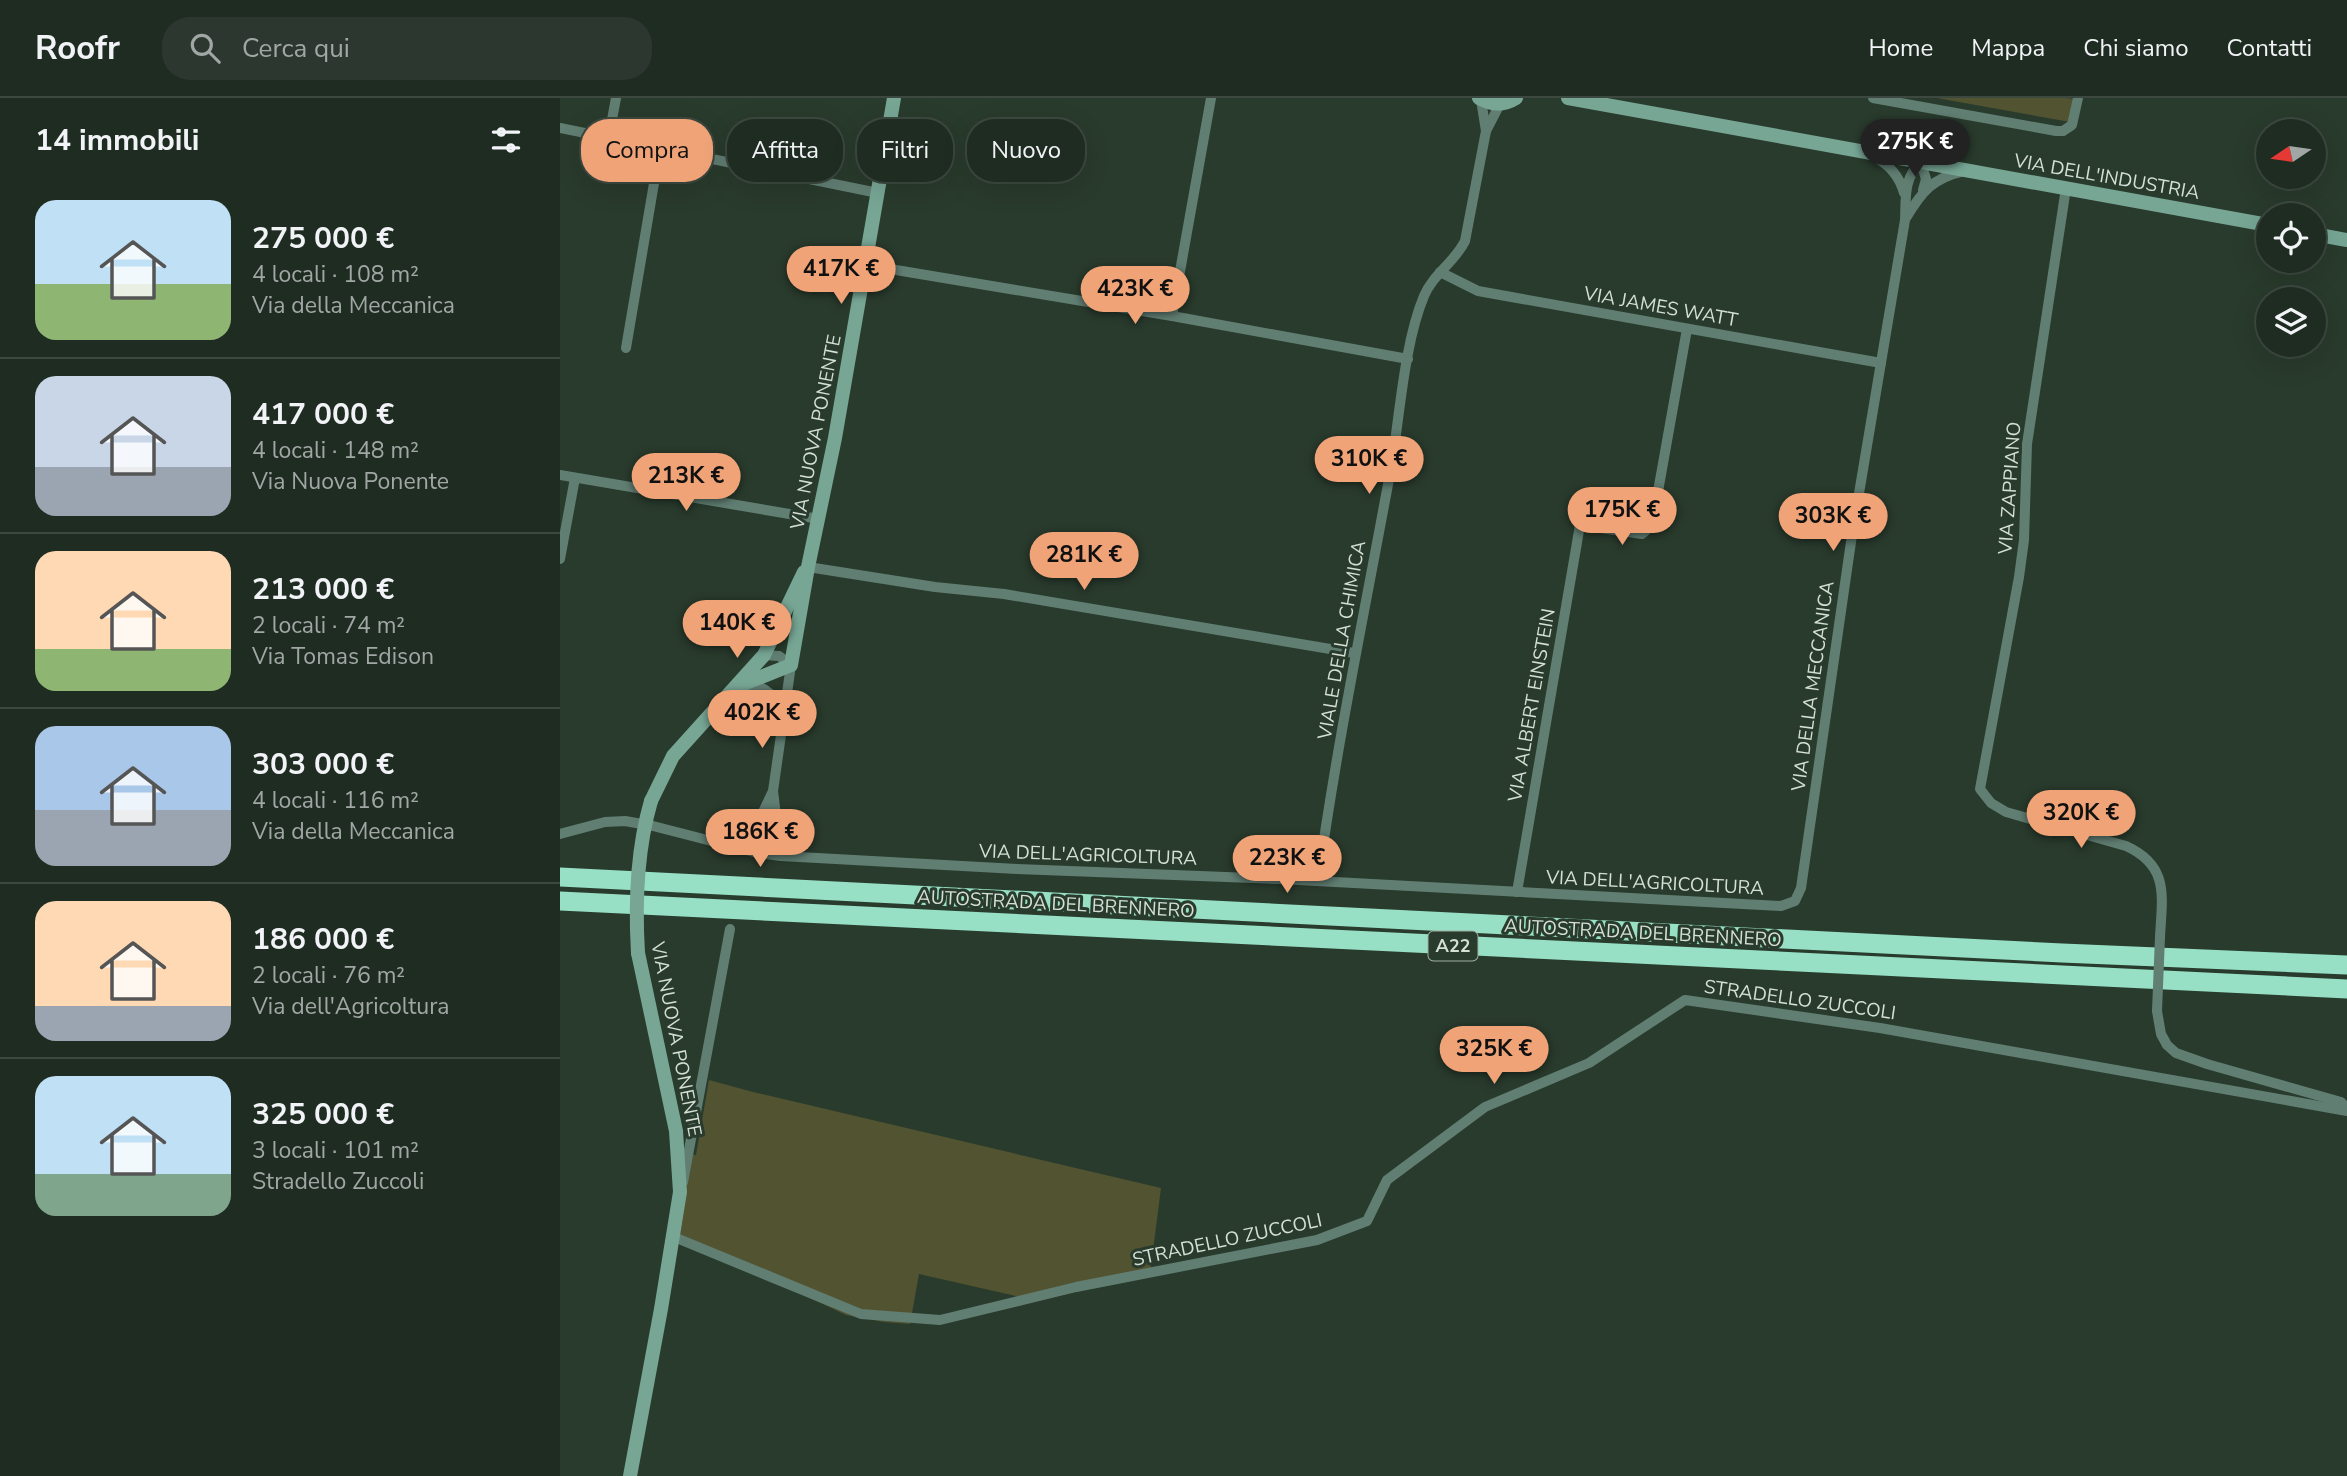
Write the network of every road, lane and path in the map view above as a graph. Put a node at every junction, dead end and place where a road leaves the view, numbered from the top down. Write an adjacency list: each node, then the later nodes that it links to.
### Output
1 (616, 98): 11 (street)
2 (894, 98): 22 (street, VIA NUOVA PONENTE)
3 (1211, 98): 29 (street)
4 (1515, 98): 5 (street); 10 (street)
5 (1521, 98)
6 (1568, 98): 15 (street, VIA DELL'INDUSTRIA)
7 (1873, 98): 8 (street)
8 (2078, 98)
9 (1480, 99): 10 (street); 14 (street, VIALE DELLA CHIMICA)
10 (1500, 104): 14 (street, VIALE DELLA CHIMICA)
11 (612, 119)
12 (560, 128): 13 (street)
13 (581, 131)
14 (1486, 131): 28 (street, VIALE DELLA CHIMICA)
15 (1869, 154): 17 (street, VIA DELL'INDUSTRIA); 23 (street, VIA DELLA MECCANICA)
16 (713, 159): 22 (street)
17 (1921, 163): 18 (street, VIA DELL'INDUSTRIA); 21 (street); 23 (street, VIA DELLA MECCANICA)
18 (1966, 171): 20 (street, VIA DELL'INDUSTRIA); 21 (street)
19 (654, 182): 31 (street)
20 (2066, 188): 24 (street, VIA DELL'INDUSTRIA); 58 (street, VIA ZAPPIANO, bridge)
21 (1923, 190): 23 (street, VIA DELLA MECCANICA)
22 (878, 193): 27 (street, VIA NUOVA PONENTE)
23 (1905, 220): 33 (street, VIA DELLA MECCANICA)
24 (2256, 223)
25 (2326, 236): 26 (street)
26 (2347, 240)
27 (866, 265): 29 (street); 36 (street, VIA NUOVA PONENTE)
28 (1440, 272): 30 (street, VIA JAMES WATT); 32 (street, VIALE DELLA CHIMICA)
29 (1172, 316): 32 (street)
30 (1687, 328): 33 (street, VIA JAMES WATT); 52 (street, VIA ALBERT EINSTEIN)
31 (625, 348)
32 (1408, 359): 41 (street, VIALE DELLA CHIMICA)
33 (1881, 363): 54 (street, VIA DELLA MECCANICA)
34 (560, 475): 35 (street)
35 (575, 478): 36 (street); 37 (street)
36 (819, 519): 38 (street, VIA NUOVA PONENTE)
37 (560, 559)
38 (808, 567): 39 (street, VIA NUOVA PONENTE); 40 (street, VIA NUOVA PONENTE); 41 (street)
39 (781, 623): 40 (street); 42 (street, VIA NUOVA PONENTE)
40 (799, 623): 43 (street, VIA NUOVA PONENTE)
41 (1354, 653): 51 (street, VIALE DELLA CHIMICA)
42 (764, 654): 43 (street); 44 (street, VIA NUOVA PONENTE)
43 (791, 665): 44 (street); 45 (street, VIA NUOVA PONENTE)
44 (736, 687): 45 (street); 59 (street, VIA NUOVA PONENTE, bridge)
45 (782, 714): 46 (street, VIA NUOVA PONENTE)
46 (773, 791): 48 (street); 49 (street)
47 (560, 834): 48 (street, VIA DELL'AGRICOLTURA)
48 (745, 850): 49 (street, VIA DELL'AGRICOLTURA)
49 (781, 856): 51 (street, VIA DELL'AGRICOLTURA)
50 (560, 877): 56 (highway, AUTOSTRADA DEL BRENNERO / A22)
51 (1318, 881): 52 (street, VIA DELL'AGRICOLTURA)
52 (1517, 892): 54 (street, VIA DELL'AGRICOLTURA)
53 (560, 901): 57 (highway, AUTOSTRADA DEL BRENNERO / A22)
54 (1788, 904)
55 (730, 929): 59 (street, VIA NUOVA PONENTE)
56 (2347, 965)
57 (2347, 989)
58 (2347, 1109): 60 (street, STRADELLO ZUCCOLI)
59 (680, 1192): 60 (street, VIA NUOVA PONENTE)
60 (674, 1237): 61 (street, VIA NUOVA PONENTE)
61 (630, 1476)

